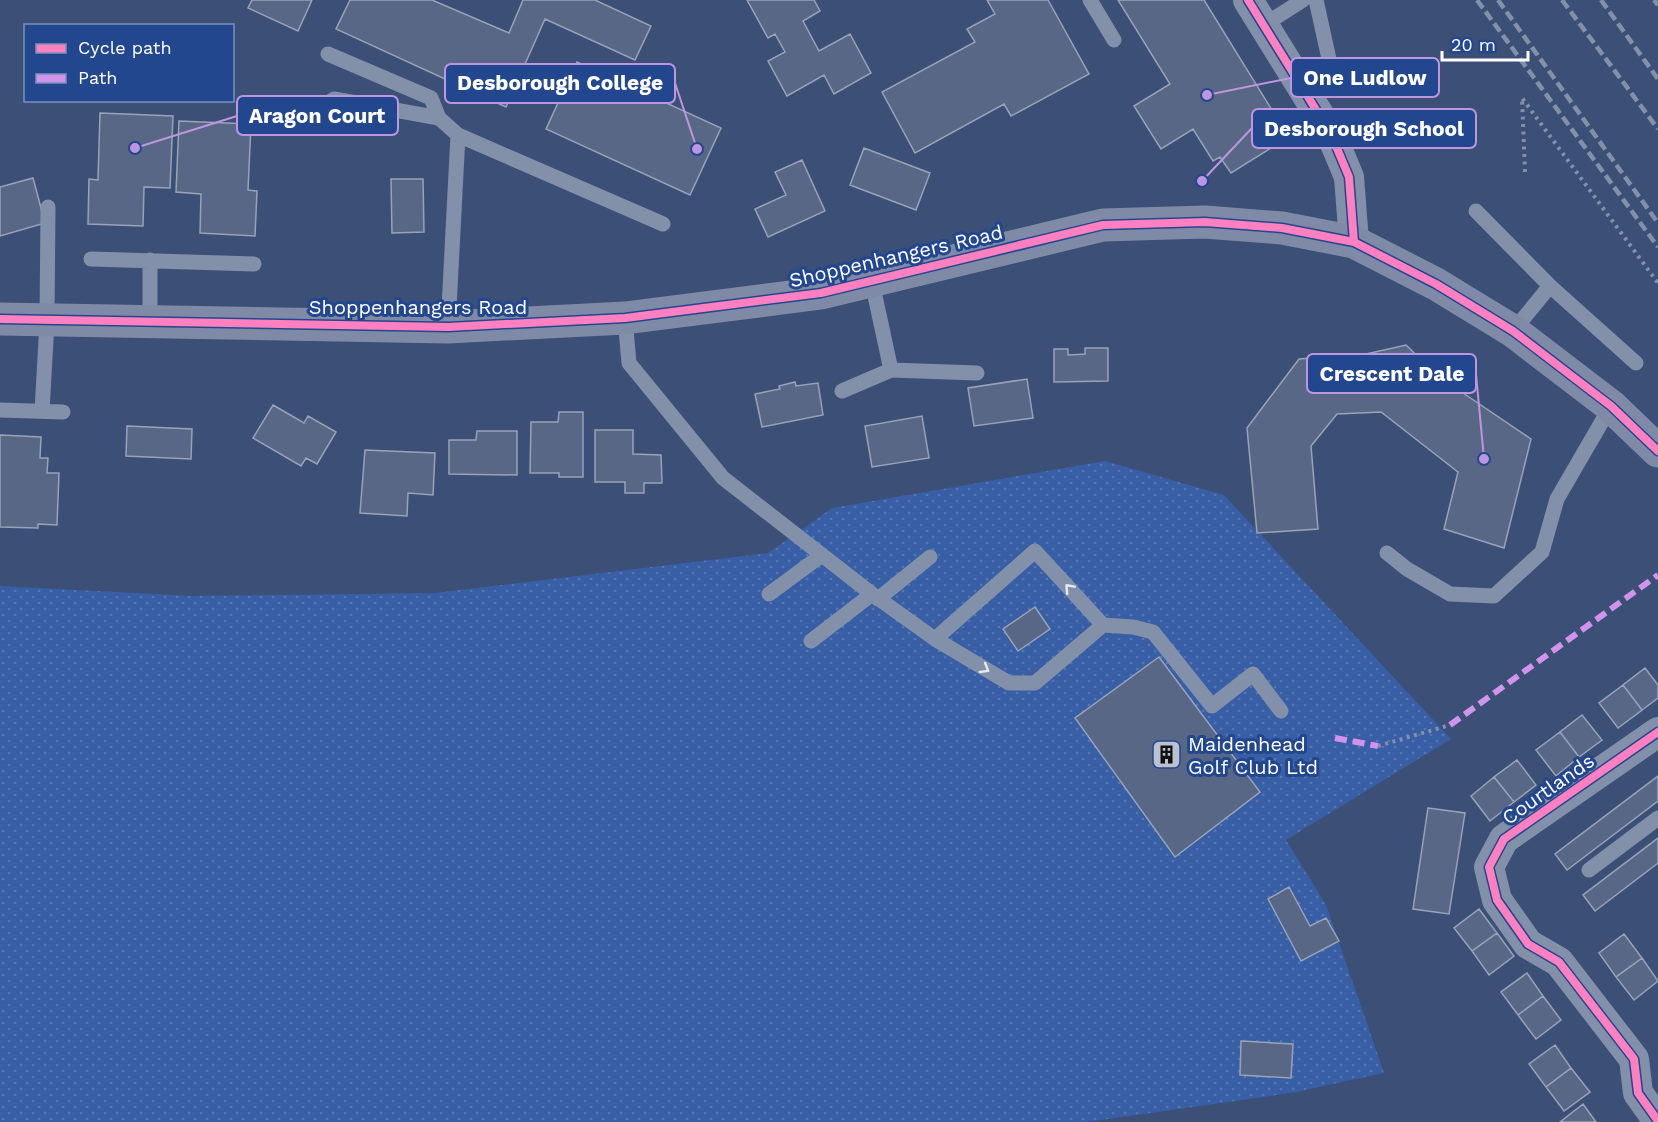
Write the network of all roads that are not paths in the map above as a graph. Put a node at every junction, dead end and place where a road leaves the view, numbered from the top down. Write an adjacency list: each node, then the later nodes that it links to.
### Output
1 (1090, 0): 6 (lane)
2 (1248, 0): 5 (street)
3 (1303, 0): 5 (lane)
4 (1316, 0): 8 (lane)
5 (1264, 25): 8 (street)
6 (1114, 40)
7 (328, 54): 10 (lane)
8 (1303, 86): 15 (street)
9 (314, 112): 10 (lane)
10 (439, 118): 11 (lane)
11 (458, 135): 14 (lane); 25 (lane)
12 (48, 207): 23 (lane)
13 (1476, 211): 20 (lane)
14 (663, 224)
15 (1354, 242): 19 (street, Shoppenhangers Road); 26 (street, Shoppenhangers Road)
16 (91, 259): 17 (lane)
17 (150, 260): 18 (lane); 24 (lane)
18 (254, 264)
19 (872, 282): 21 (street, Shoppenhangers Road); 28 (lane)
20 (1550, 286): 26 (lane); 27 (lane)
21 (625, 318): 25 (street, Shoppenhangers Road); 37 (lane)
22 (0, 319): 23 (street, Shoppenhangers Road)
23 (47, 322): 24 (street, Shoppenhangers Road); 33 (lane)
24 (150, 322): 25 (street, Shoppenhangers Road)
25 (448, 327)
26 (1513, 331): 31 (street, Shoppenhangers Road)
27 (1636, 363)
28 (891, 370): 29 (lane); 30 (lane)
29 (977, 373)
30 (842, 391)
31 (1611, 406): 35 (street, Shoppenhangers Road); 36 (lane)
32 (0, 410): 33 (lane)
33 (42, 411): 34 (lane)
34 (63, 412)
35 (1658, 451)
36 (1387, 553)
37 (822, 555): 39 (lane); 40 (lane)
38 (930, 557): 40 (lane)
39 (769, 594)
40 (875, 596): 42 (lane); 43 (lane)
41 (1103, 625): 42 (lane, one-way to 41); 42 (lane, one-way to 42); 44 (lane)
42 (935, 639)
43 (811, 641)
44 (1281, 711)
45 (1658, 732): 48 (street, Courtlands)
46 (1658, 818): 47 (lane)
47 (1589, 870)
48 (1646, 1061): 49 (street, Courtlands)
49 (1658, 1121)

